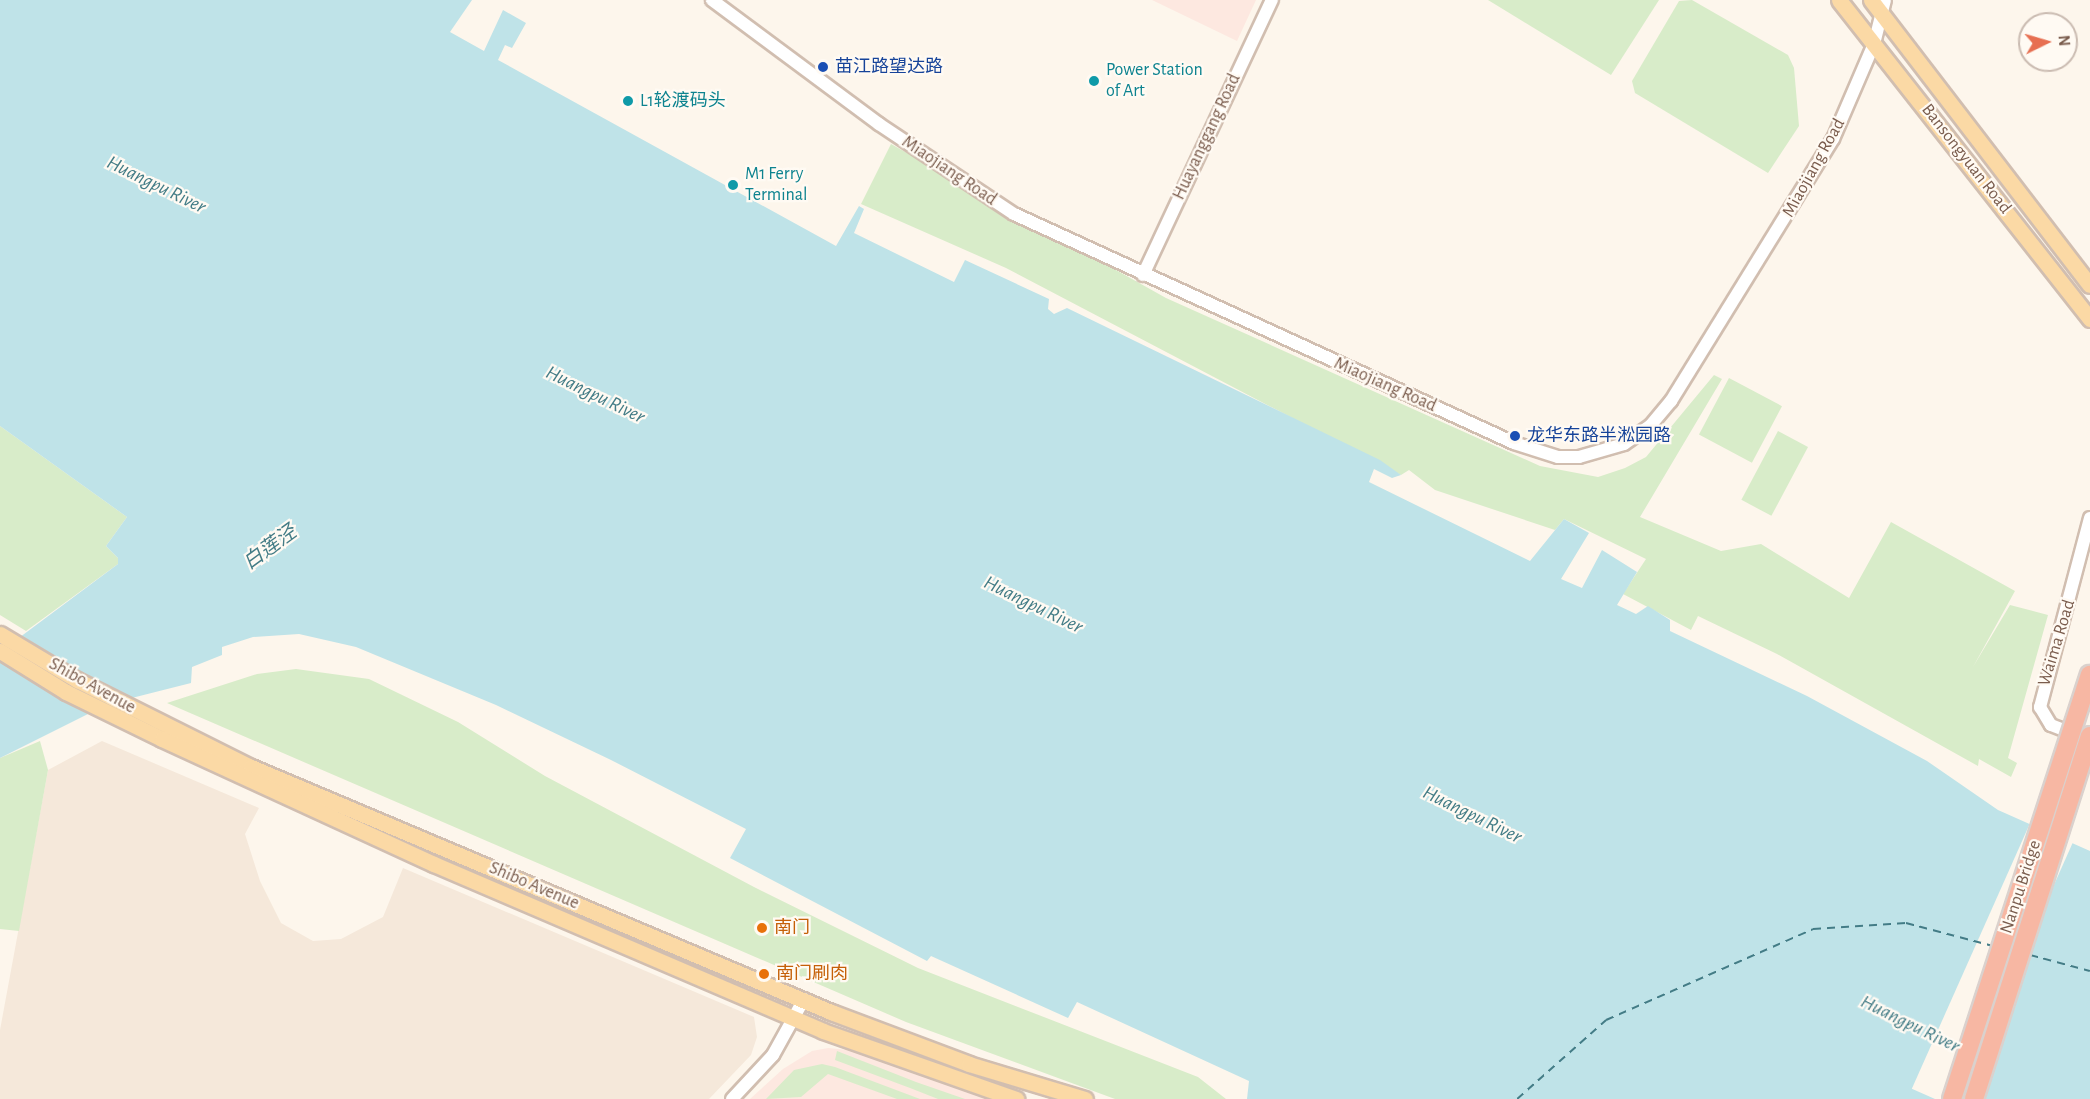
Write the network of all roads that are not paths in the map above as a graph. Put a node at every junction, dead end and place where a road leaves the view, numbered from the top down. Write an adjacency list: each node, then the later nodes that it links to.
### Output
1 (712, 0): 4 (street, Miaojiang Road)
2 (1272, 0): 7 (street, Huayanggang Road)
3 (1839, 0): 6 (main road, Bansongyuan Road)
4 (725, 4): 7 (street, Miaojiang Road)
5 (1879, 4): 6 (street, Miaojiang Road); 8 (main road, Bansongyuan Road)
6 (1874, 44): 7 (street, Miaojiang Road); 9 (main road, Bansongyuan Road)
7 (1143, 275)
8 (2090, 285)
9 (2090, 319)
10 (2090, 518): 14 (street, Waima Road)
11 (0, 634): 15 (main road, Shibo Avenue)
12 (0, 651): 15 (main road, Shibo Avenue)
13 (2090, 675): 21 (highway, Nanpu Bridge, bridge)
14 (2090, 738): 22 (highway, Nanpu Bridge, bridge)
15 (248, 772): 16 (main road, Shibo Avenue); 17 (main road, Shibo Avenue)
16 (804, 999): 17 (street); 20 (main road, Shibo Avenue)
17 (795, 1019): 18 (street); 19 (main road, Shibo Avenue)
18 (732, 1099)
19 (1016, 1099)
20 (1085, 1099)
21 (1952, 1099)
22 (1974, 1099)

